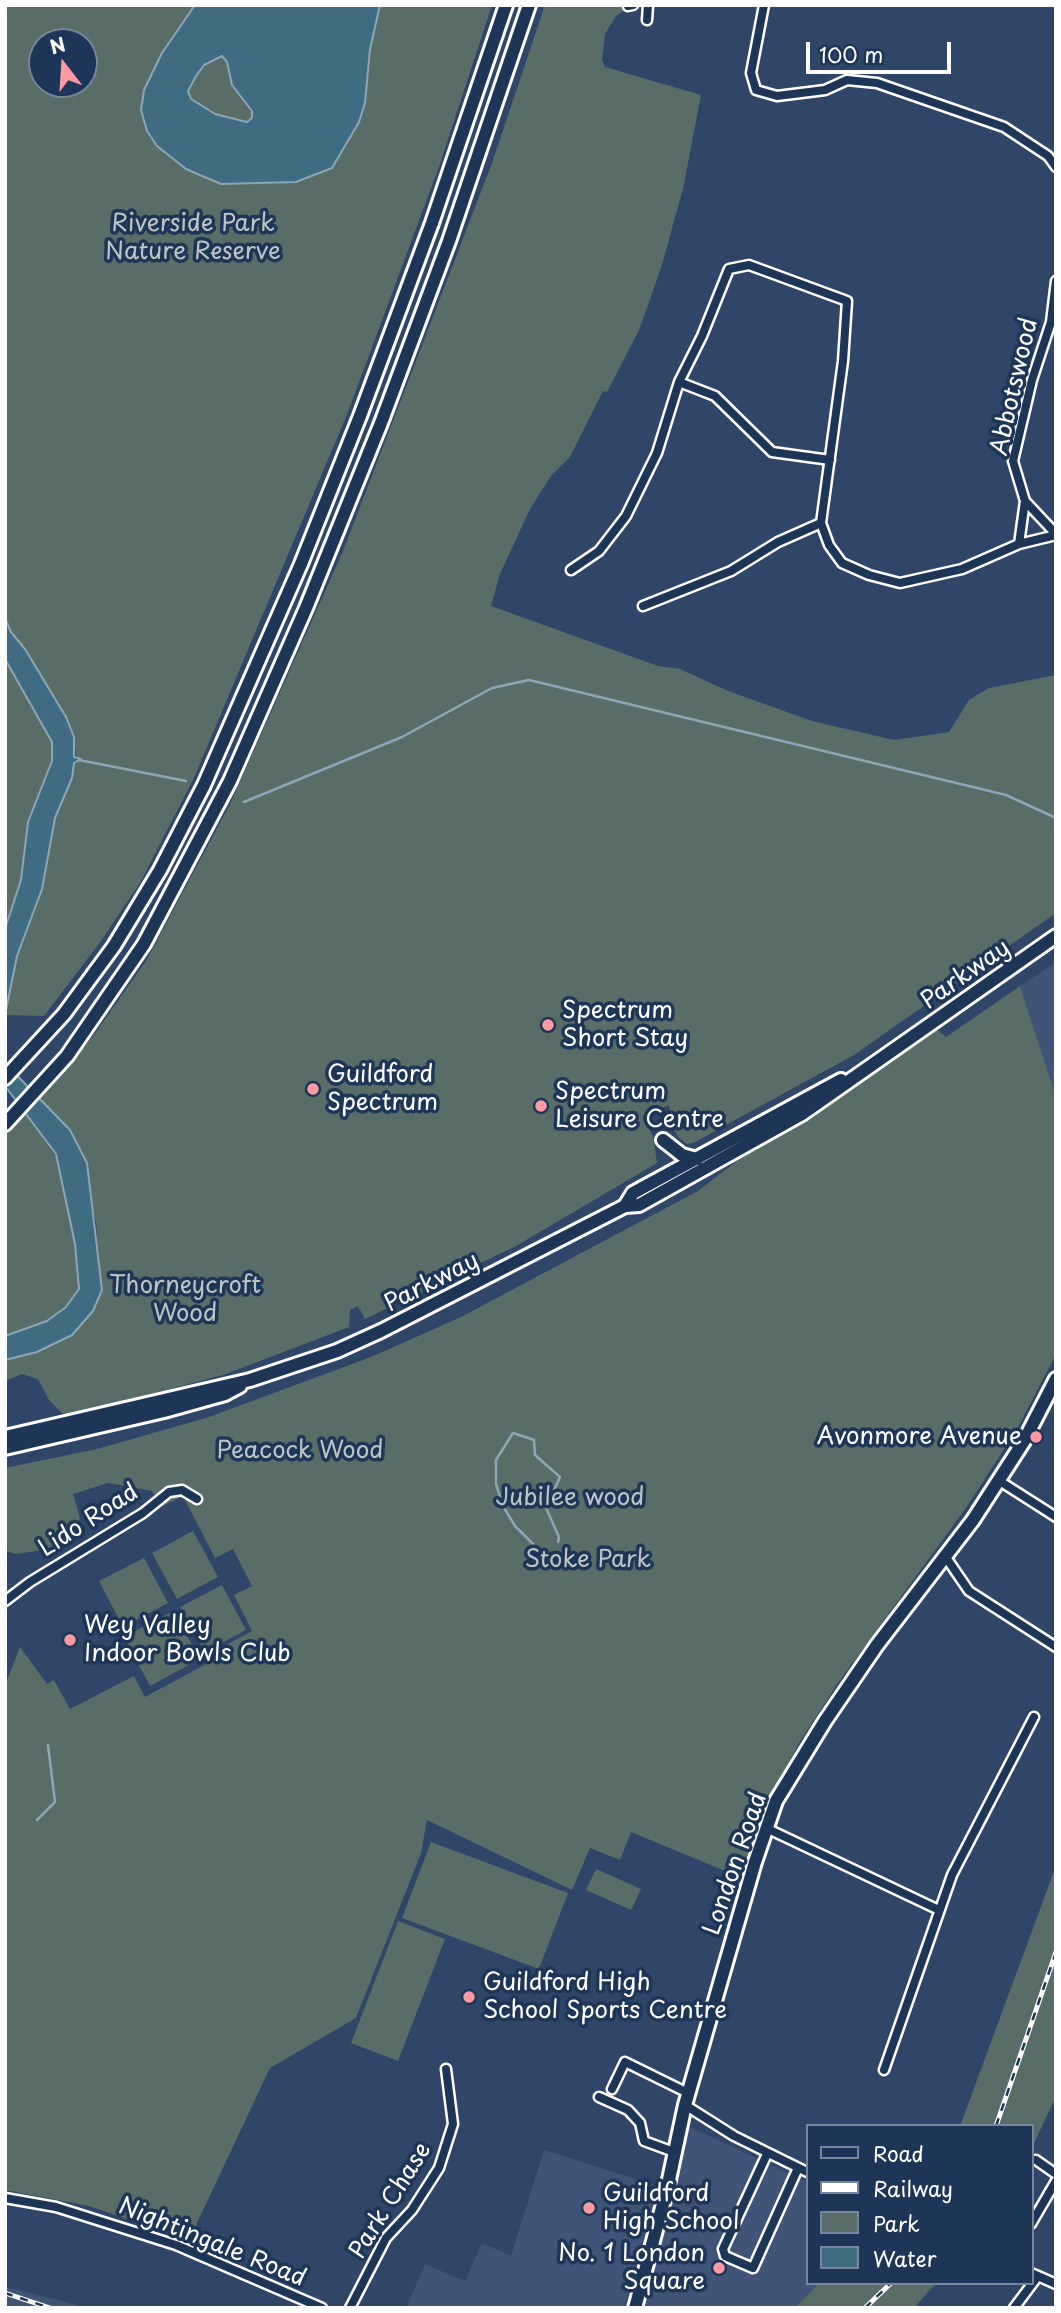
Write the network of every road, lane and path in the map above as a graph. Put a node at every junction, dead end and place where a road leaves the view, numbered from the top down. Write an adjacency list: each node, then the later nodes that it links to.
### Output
1 (506, 5): 18 (main road)
2 (529, 5): 19 (main road)
3 (648, 5): 5 (street)
4 (764, 5): 6 (street)
5 (647, 20)
6 (1056, 167)
7 (1056, 281): 10 (street, Abbotswood)
8 (679, 382): 9 (street); 9 (street); 14 (street)
9 (830, 460): 11 (street)
10 (1025, 501): 12 (street, Abbotswood); 13 (street, Abbotswood)
11 (821, 523): 13 (street, Abbotswood); 15 (street)
12 (1056, 534): 13 (street, Abbotswood)
13 (1019, 544)
14 (571, 570)
15 (643, 606)
16 (1056, 936): 17 (main road, Parkway)
17 (899, 1047): 21 (main road, Parkway); 22 (main road, Parkway)
18 (5, 1078)
19 (6, 1120)
20 (663, 1140): 21 (main road)
21 (697, 1159): 22 (main road, Parkway)
22 (625, 1206): 24 (main road, Parkway)
23 (1056, 1379): 25 (main road, London Road)
24 (250, 1380): 26 (main road, Parkway); 27 (main road, Parkway)
25 (1052, 1396): 28 (main road, London Road)
26 (5, 1437)
27 (5, 1448)
28 (998, 1480): 30 (street); 31 (main road, London Road)
29 (197, 1499): 32 (street, Lido Road)
30 (1056, 1517)
31 (945, 1556): 33 (street); 35 (main road, London Road)
32 (5, 1601)
33 (1056, 1647)
34 (1034, 1717): 36 (street)
35 (766, 1828): 36 (street); 41 (main road, London Road)
36 (939, 1910): 38 (street)
37 (446, 2069): 55 (street, Park Chase)
38 (884, 2070)
39 (612, 2089): 41 (street)
40 (599, 2097): 42 (street)
41 (686, 2099): 42 (main road, London Road); 43 (street)
42 (674, 2152): 56 (main road, London Road)
43 (767, 2154): 45 (street); 45 (street)
44 (1037, 2160): 47 (street)
45 (798, 2168): 46 (street)
46 (806, 2172)
47 (1056, 2174)
48 (1056, 2182): 50 (street)
49 (5, 2198): 54 (street, Nightingale Road)
50 (1033, 2221)
51 (1035, 2274): 52 (street)
52 (1056, 2284)
53 (1028, 2285): 57 (street)
54 (322, 2308)
55 (350, 2308)
56 (635, 2308)
57 (1014, 2308)

